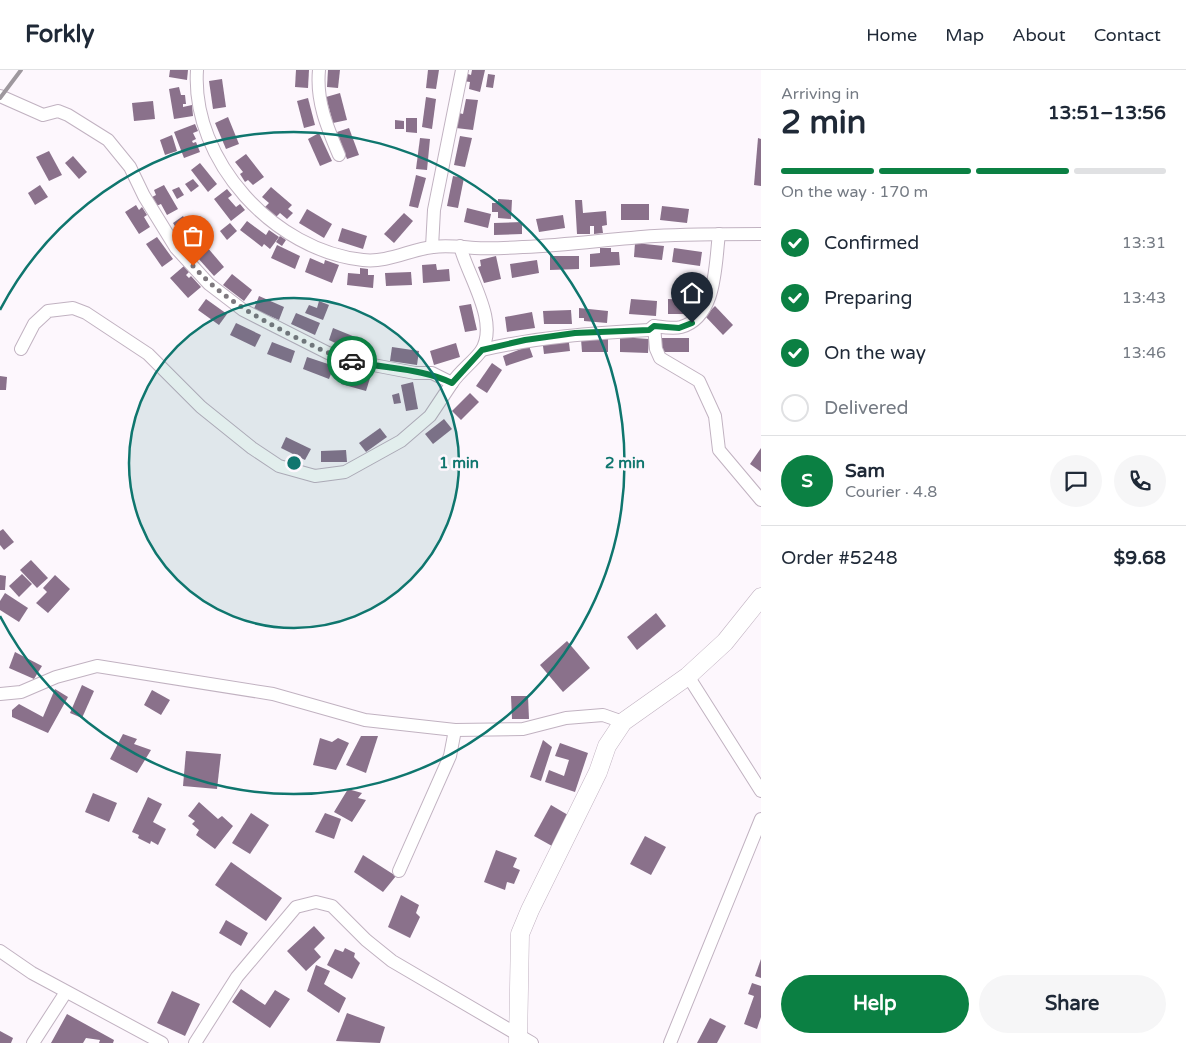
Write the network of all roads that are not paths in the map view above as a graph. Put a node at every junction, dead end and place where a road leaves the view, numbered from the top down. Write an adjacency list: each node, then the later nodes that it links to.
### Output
1 (198, 70): 8 (street)
2 (319, 70): 5 (street)
3 (462, 70): 8 (street)
4 (0, 96): 13 (street)
5 (339, 155)
6 (719, 234): 7 (street); 9 (street); 10 (street)
7 (761, 234)
8 (432, 246): 9 (street)
9 (460, 246): 12 (street)
10 (654, 326): 12 (street); 14 (street)
11 (21, 349): 13 (street)
12 (482, 350): 13 (street)
13 (452, 383)
14 (761, 500)
15 (761, 597): 16 (street)
16 (688, 676): 18 (street); 20 (street)
17 (0, 694): 19 (street)
18 (623, 722): 19 (street); 25 (street)
19 (455, 730): 22 (street)
20 (761, 791)
21 (761, 818): 29 (street)
22 (399, 871)
23 (0, 951): 24 (street)
24 (66, 992): 26 (street); 27 (street)
25 (523, 1041): 28 (street)
26 (33, 1043)
27 (162, 1043)
28 (195, 1043)
29 (670, 1043)

